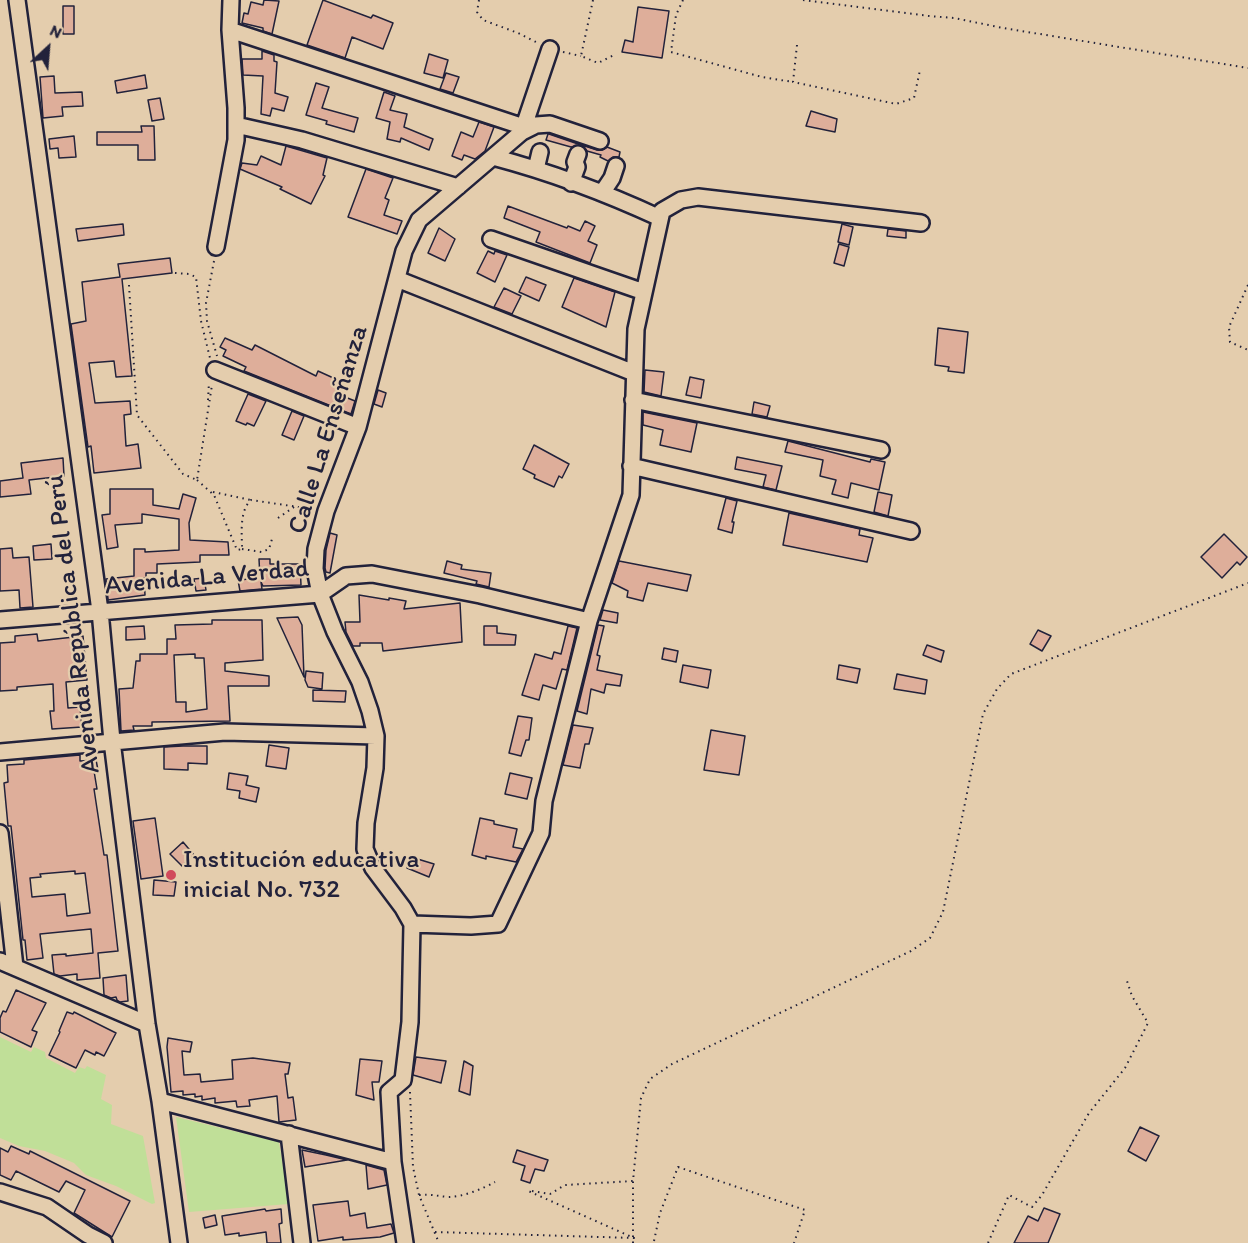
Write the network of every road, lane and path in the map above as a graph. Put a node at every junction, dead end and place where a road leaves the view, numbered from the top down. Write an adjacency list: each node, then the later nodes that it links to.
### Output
1 (17, 0): 54 (street, Avenida República del Perú)
2 (231, 0): 7 (street)
3 (479, 0): 9 (path)
4 (593, 0): 11 (path)
5 (683, 0): 14 (path)
6 (803, 0): 12 (path)
7 (230, 30): 15 (street); 16 (street)
8 (797, 45): 14 (path)
9 (550, 49): 11 (path); 16 (street)
10 (616, 54): 11 (path)
11 (581, 56)
12 (1248, 68)
13 (920, 70): 14 (path)
14 (793, 82)
15 (236, 125): 24 (street); 29 (street)
16 (523, 130): 17 (street); 20 (street, Calle La Enseñanza)
17 (600, 141)
18 (540, 152): 22 (street)
19 (579, 154): 23 (street)
20 (493, 157): 22 (street); 24 (street, Calle La Enseñanza)
21 (616, 166): 25 (street)
22 (536, 169): 23 (street)
23 (571, 183): 25 (street)
24 (458, 187): 31 (street, Calle La Enseñanza)
25 (602, 193): 26 (street)
26 (660, 218): 27 (street); 34 (street)
27 (921, 223)
28 (490, 239): 34 (street)
29 (216, 247): 36 (path)
30 (175, 273): 36 (path)
31 (397, 279): 37 (street); 40 (street, Calle La Enseñanza)
32 (129, 285): 43 (path)
33 (1248, 285): 35 (path)
34 (644, 292): 37 (street)
35 (1248, 350)
36 (211, 369): 39 (path); 39 (path); 40 (street)
37 (634, 373): 38 (street)
38 (633, 400): 41 (street); 42 (street)
39 (208, 413): 43 (path)
40 (358, 427): 47 (street, Calle La Enseñanza)
41 (881, 450)
42 (632, 466): 49 (street); 56 (street)
43 (197, 480): 44 (path)
44 (210, 492): 45 (path); 51 (path)
45 (251, 500): 46 (path); 51 (path)
46 (294, 507): 47 (path); 48 (path)
47 (326, 511): 53 (street, Calle La Enseñanza)
48 (278, 518)
49 (911, 531)
50 (272, 539): 51 (path)
51 (242, 549)
52 (1248, 583): 70 (path)
53 (320, 594): 54 (street, Avenida La Verdad); 56 (street, Avenida La Verdad); 57 (street, Calle La Enseñanza)
54 (100, 611): 55 (street, Avenida La Verdad); 58 (street, Avenida República del Perú)
55 (0, 620)
56 (589, 621): 61 (street)
57 (376, 736): 58 (street); 61 (street, Calle La Enseñanza)
58 (112, 741): 59 (street); 65 (street, Avenida República del Perú)
59 (0, 752)
60 (0, 833): 63 (street)
61 (412, 924): 66 (street)
62 (0, 961): 63 (street)
63 (15, 967): 65 (street)
64 (1127, 981): 84 (path)
65 (147, 1024): 67 (street, Avenida República del Perú)
66 (403, 1080): 69 (street); 73 (path)
67 (160, 1101): 68 (street); 78 (street, Avenida República del Perú)
68 (289, 1134): 69 (street); 79 (street)
69 (393, 1162): 80 (street)
70 (633, 1181): 75 (path); 75 (path)
71 (495, 1182): 73 (path)
72 (0, 1192): 77 (street)
73 (419, 1195): 74 (path)
74 (435, 1232): 75 (path); 81 (path)
75 (634, 1238): 82 (path)
76 (654, 1240): 83 (path)
77 (104, 1243)
78 (179, 1243)
79 (302, 1243)
80 (405, 1243)
81 (439, 1243)
82 (633, 1243)
83 (794, 1243)
84 (988, 1243)

